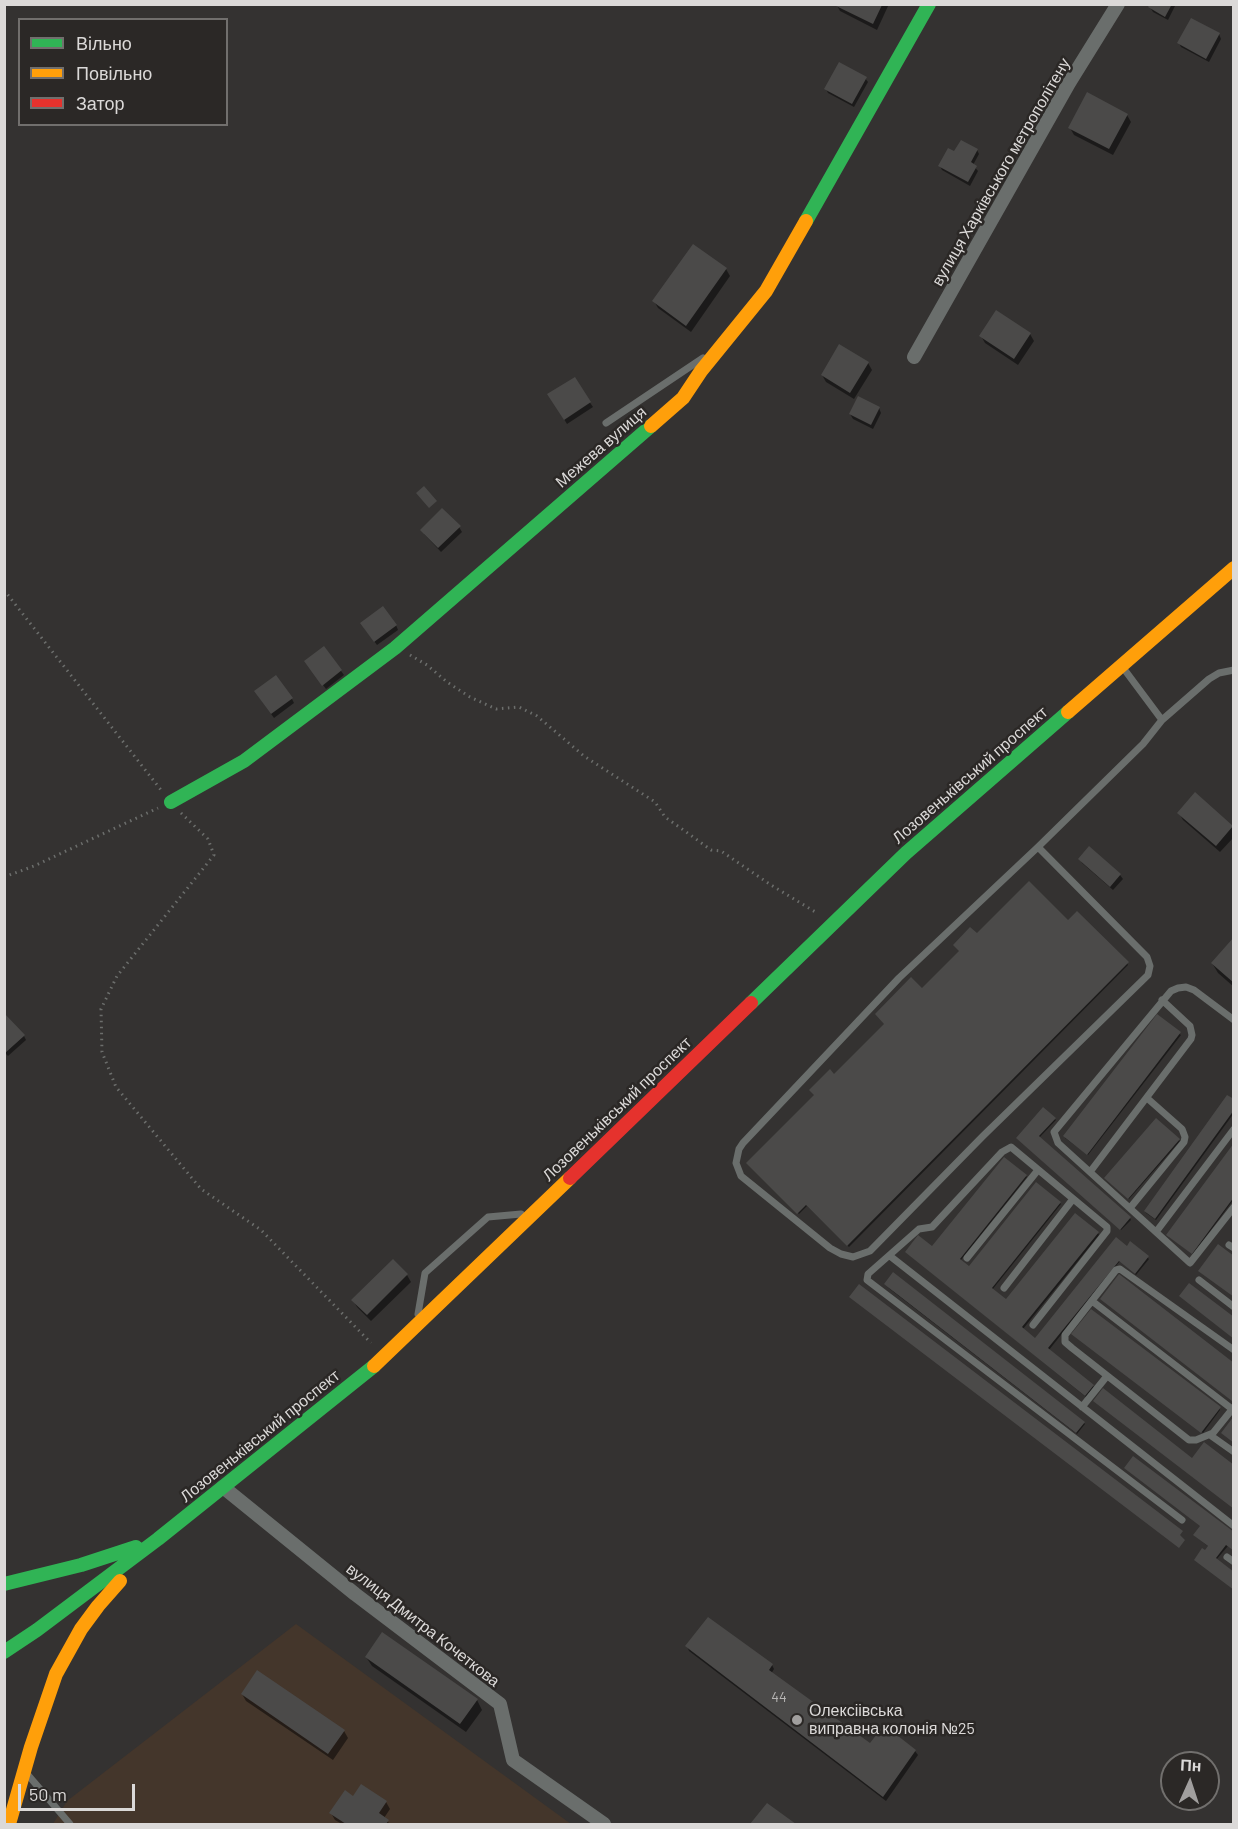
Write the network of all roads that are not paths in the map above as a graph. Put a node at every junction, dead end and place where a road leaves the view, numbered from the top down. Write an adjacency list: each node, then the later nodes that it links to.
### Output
1 (929, 4): 3 (main road, Межева вулиця)
2 (1118, 4): 4 (street, вулиця Харківського метрополітену)
3 (721, 346): 5 (lane); 10 (main road, Межева вулиця)
4 (914, 357)
5 (606, 423)
6 (1233, 568): 7 (main road, Лозовеньківський проспект)
7 (1121, 665): 9 (lane); 21 (main road, Лозовеньківський проспект)
8 (1233, 670): 9 (lane)
9 (1162, 720): 11 (lane)
10 (171, 802)
11 (1038, 847): 11 (lane)
12 (1162, 1000): 13 (lane); 14 (lane); 17 (lane)
13 (1233, 1020)
14 (1147, 1098): 17 (lane); 19 (lane)
15 (1233, 1129): 22 (lane)
16 (1038, 1170): 18 (lane); 23 (lane); 24 (lane)
17 (1090, 1172): 19 (lane)
18 (1073, 1199): 26 (lane); 29 (lane)
19 (1130, 1208): 22 (lane)
20 (1233, 1208): 22 (lane)
21 (533, 1213): 30 (main road, Лозовеньківський проспект); 30 (lane)
22 (1156, 1233)
23 (890, 1256): 33 (lane); 38 (lane)
24 (967, 1258)
25 (1198, 1280): 28 (lane)
26 (1004, 1288)
27 (1092, 1301): 31 (lane); 32 (lane); 34 (lane)
28 (1233, 1307)
29 (1033, 1325)
30 (416, 1326): 37 (main road, Лозовеньківський проспект)
31 (1233, 1350)
32 (1107, 1376): 33 (lane); 35 (lane)
33 (1082, 1407): 39 (lane)
34 (1233, 1408): 35 (lane)
35 (1210, 1435): 36 (lane)
36 (1233, 1452)
37 (224, 1486): 40 (main road, Лозовеньківський проспект); 46 (street, вулиця Дмитра Кочеткова)
38 (1182, 1520)
39 (1233, 1526)
40 (158, 1539): 41 (main road); 42 (main road, Лозовеньківський проспект); 43 (main road)
41 (4, 1584)
42 (4, 1652)
43 (25, 1770): 44 (main road); 45 (lane)
44 (9, 1824)
45 (70, 1824)
46 (604, 1824)

